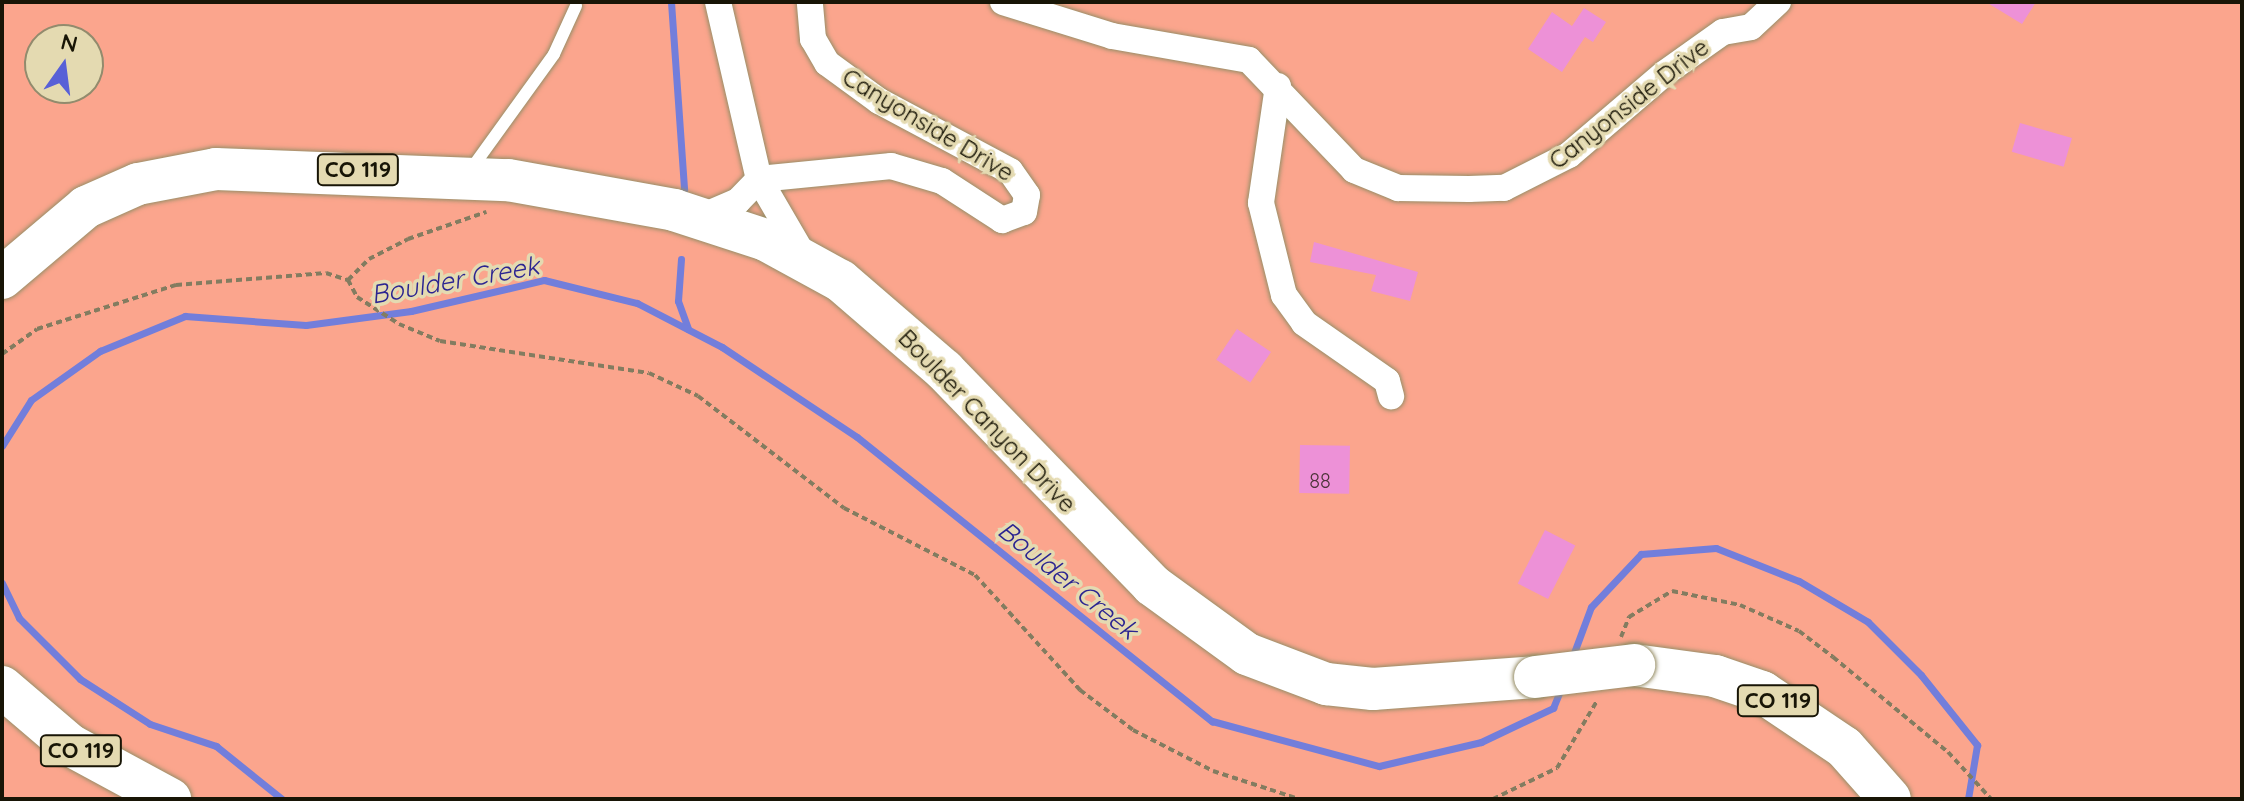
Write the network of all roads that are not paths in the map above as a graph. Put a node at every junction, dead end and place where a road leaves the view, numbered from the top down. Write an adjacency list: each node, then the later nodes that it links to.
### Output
1 (718, 2): 7 (street)
2 (810, 2): 7 (street, Canyonside Drive)
3 (1003, 2): 6 (street, Canyonside Drive)
4 (1778, 2): 6 (street, Canyonside Drive)
5 (576, 6): 8 (lane)
6 (1278, 86): 12 (street)
7 (759, 179): 9 (street); 10 (street)
8 (470, 196): 9 (main road, Boulder Canyon Drive / CO 119); 11 (main road, Boulder Canyon Drive / CO 119)
9 (701, 217): 10 (main road, Boulder Canyon Drive / CO 119)
10 (806, 259): 15 (main road, Boulder Canyon Drive / CO 119, bridge)
11 (2, 278)
12 (1391, 396)
13 (2, 687): 14 (main road, CO 119)
14 (170, 799)
15 (1890, 799)

